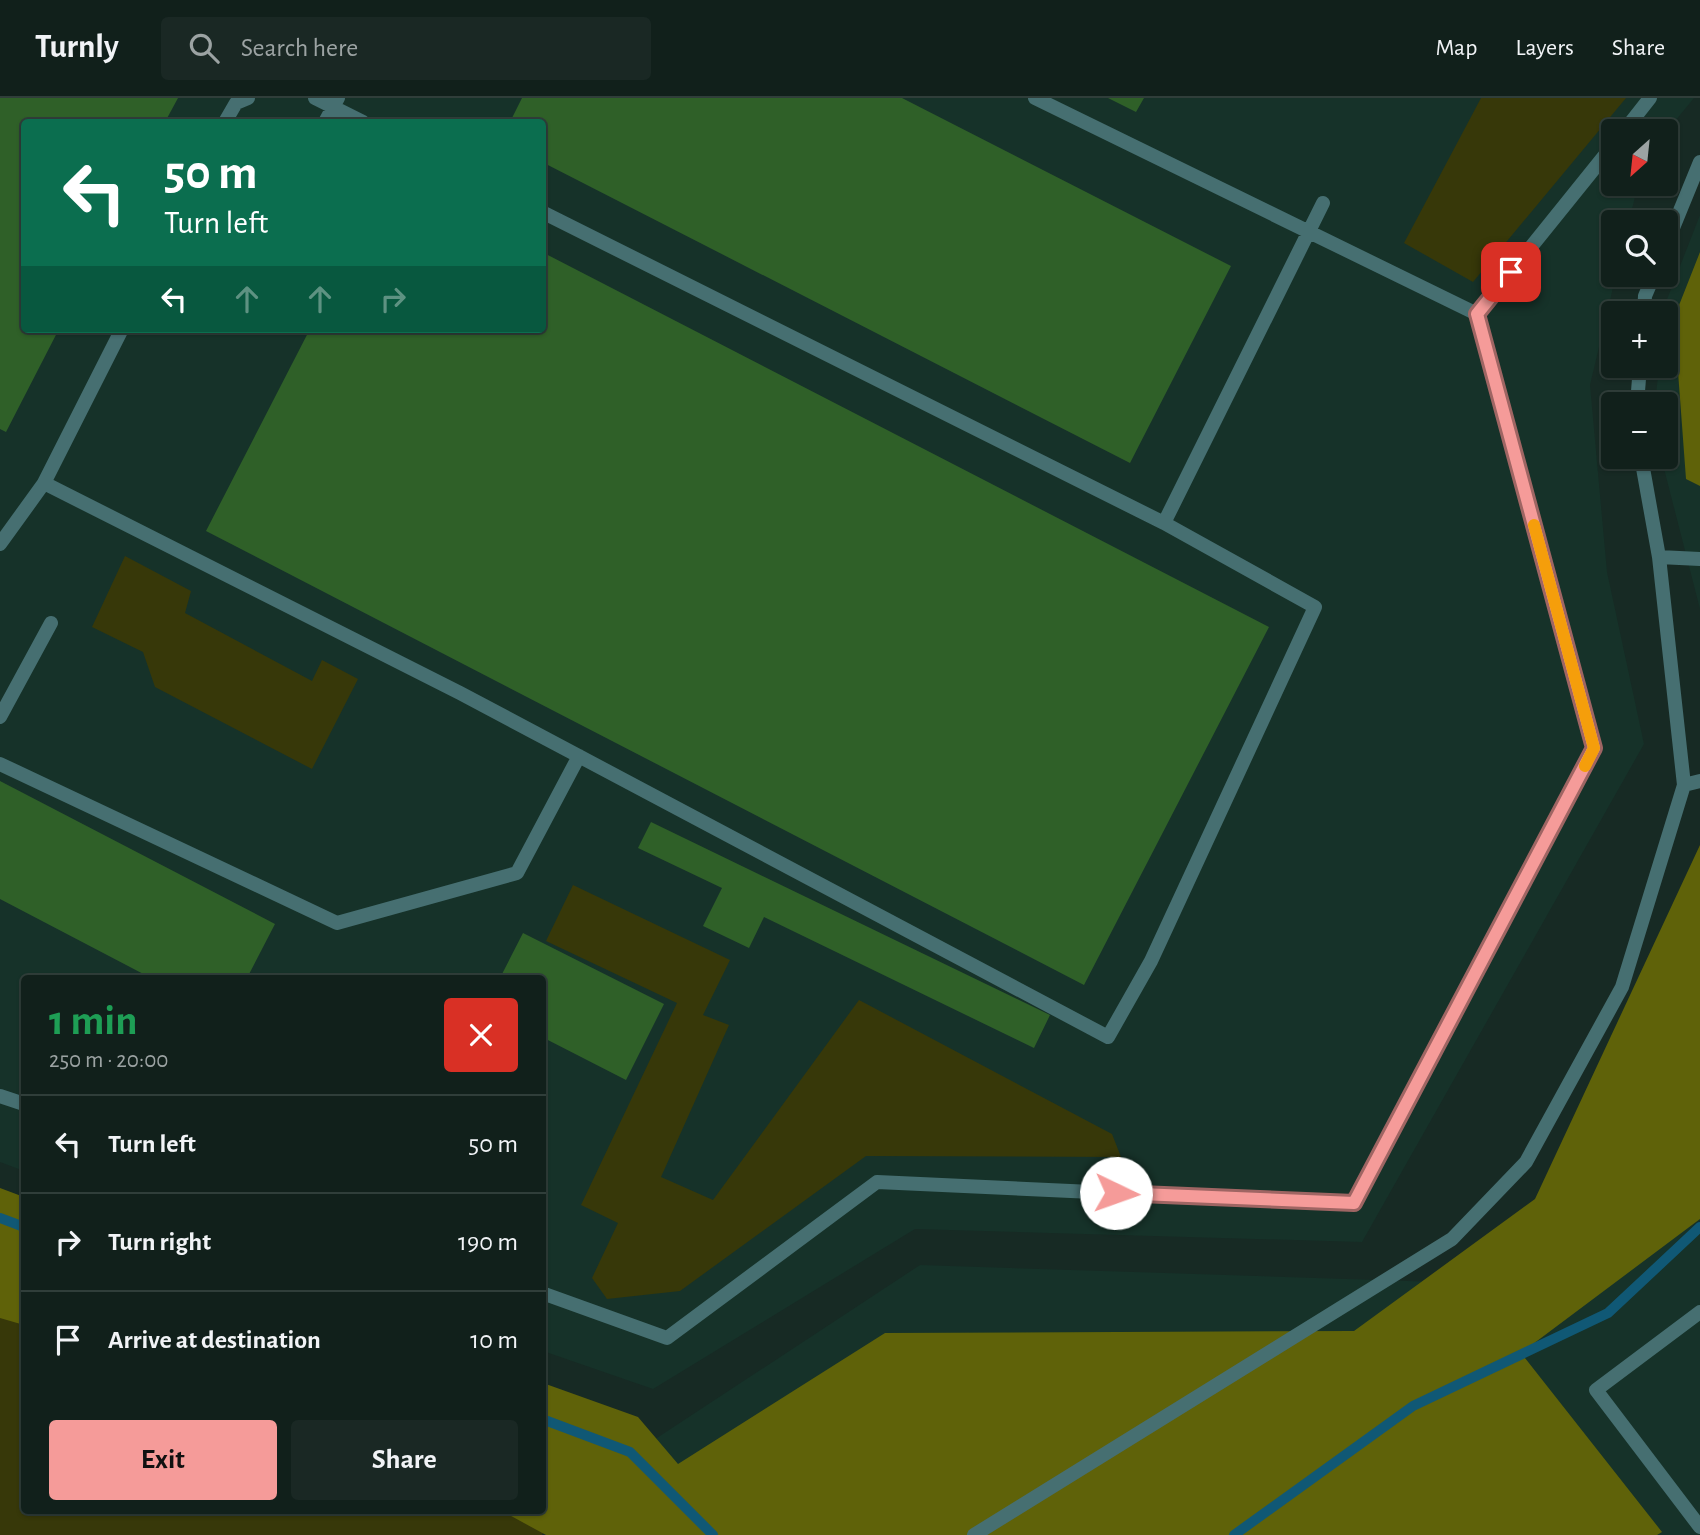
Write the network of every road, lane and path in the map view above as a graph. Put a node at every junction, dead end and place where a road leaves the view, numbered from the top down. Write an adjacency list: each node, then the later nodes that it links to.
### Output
1 (248, 98): 6 (lane)
2 (315, 98): 5 (lane)
3 (1035, 98): 15 (lane)
4 (1650, 98): 9 (lane)
5 (335, 103): 7 (lane); 8 (lane)
6 (227, 119)
7 (327, 119)
8 (359, 119)
9 (1633, 119)
10 (1601, 160): 16 (lane)
11 (1700, 162): 14 (lane)
12 (1323, 203): 15 (lane)
13 (546, 214): 20 (lane)
14 (1678, 216)
15 (1309, 233): 16 (lane); 20 (lane)
16 (1477, 314): 32 (lane)
17 (120, 333): 19 (lane)
18 (1643, 469): 22 (lane)
19 (44, 483): 21 (lane); 26 (lane)
20 (1164, 523): 26 (lane)
21 (0, 544)
22 (1659, 557): 23 (lane); 29 (lane)
23 (1700, 559)
24 (51, 623): 25 (lane)
25 (0, 717)
26 (579, 756): 27 (lane)
27 (0, 764)
28 (1700, 780): 29 (lane)
29 (1684, 785): 35 (lane)
30 (0, 1096): 31 (lane)
31 (21, 1103)
32 (546, 1294)
33 (1700, 1312): 34 (lane)
34 (1700, 1527)
35 (974, 1535)

